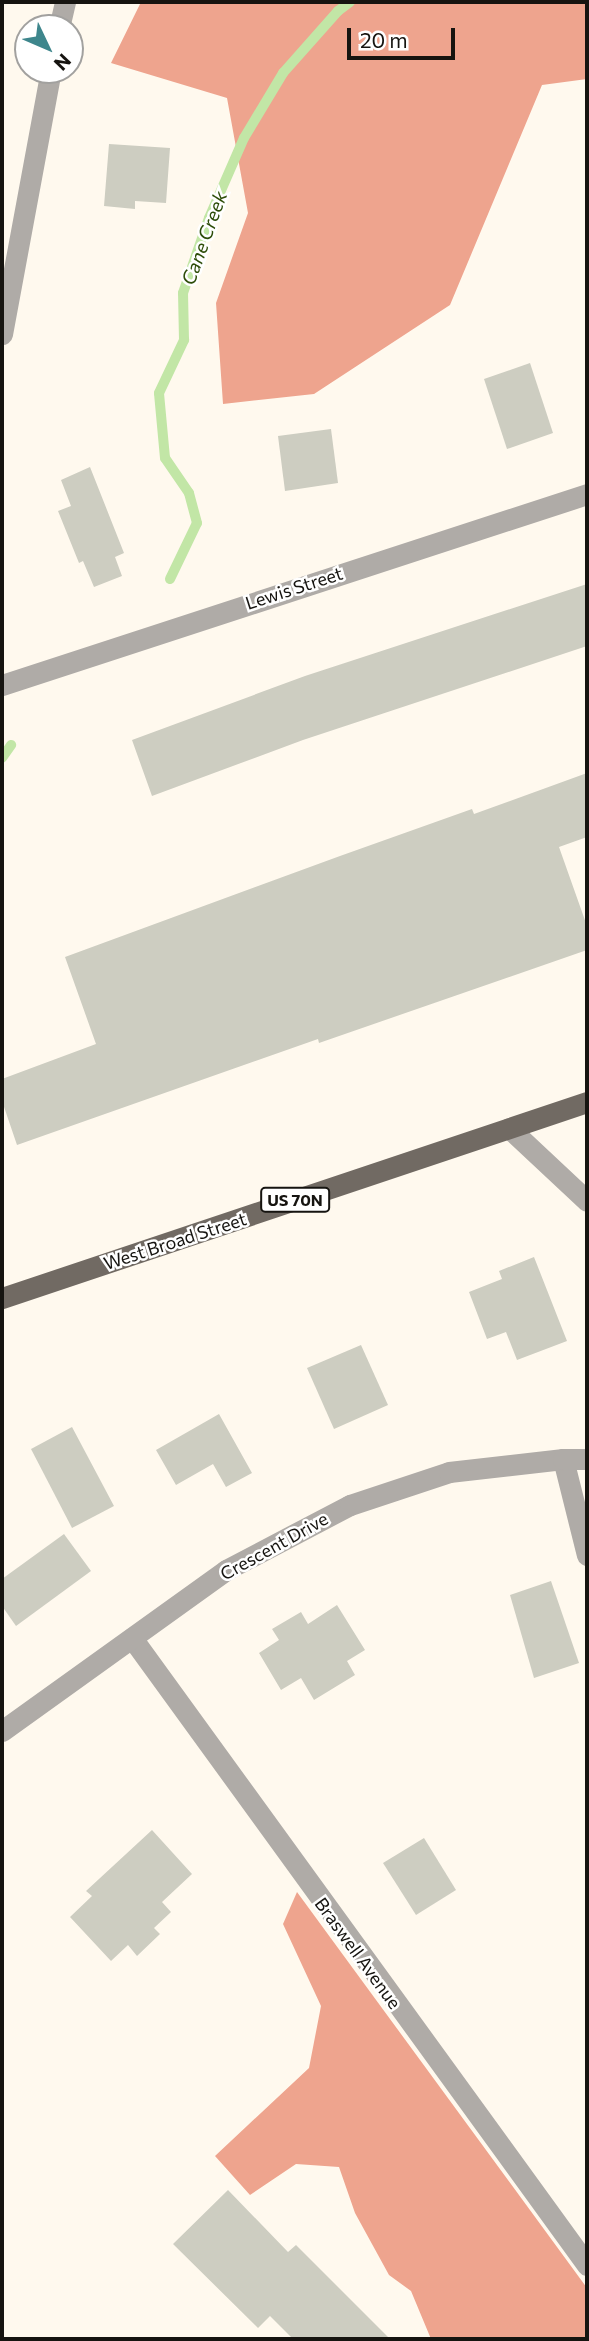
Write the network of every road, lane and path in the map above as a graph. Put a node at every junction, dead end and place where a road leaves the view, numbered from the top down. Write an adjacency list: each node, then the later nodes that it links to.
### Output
1 (48, 84): 2 (street)
2 (2, 334)
3 (587, 494): 4 (street, Lewis Street)
4 (2, 685)
5 (587, 1102): 6 (main road, West Broad Street / US 70N)
6 (509, 1128): 7 (street); 8 (main road, West Broad Street / US 70N)
7 (587, 1201)
8 (2, 1298)
9 (563, 1459): 10 (street, Crescent Drive); 11 (street); 12 (street, Crescent Drive)
10 (587, 1459)
11 (587, 1555)
12 (132, 1639): 13 (street, Crescent Drive); 14 (street, Braswell Avenue)
13 (2, 1731)
14 (587, 2265)

